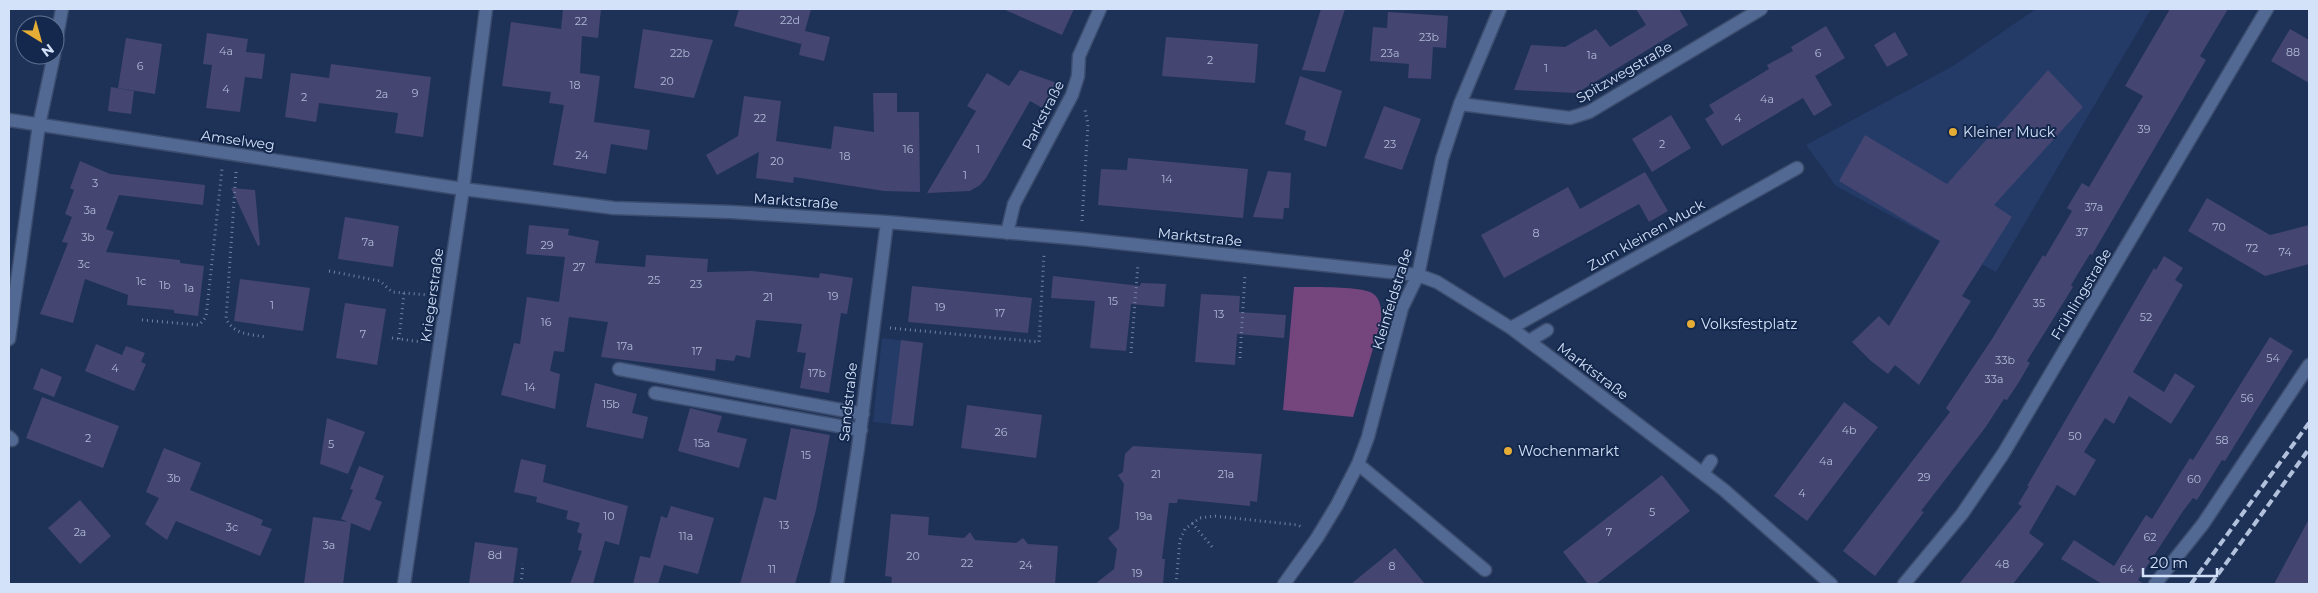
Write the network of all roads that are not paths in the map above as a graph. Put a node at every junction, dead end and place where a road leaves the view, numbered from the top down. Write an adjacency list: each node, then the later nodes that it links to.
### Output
1 (486, 9): 11 (street, Kriegerstraße)
2 (1100, 9): 13 (street, Parkstraße)
3 (1500, 9): 7 (street, Kleinfeldstraße)
4 (1761, 9): 7 (street, Spitzwegstraße)
5 (2267, 9): 32 (street, Frühlingstraße)
6 (52, 65): 9 (street)
7 (1460, 104): 14 (street, Kleinfeldstraße)
8 (9, 120): 9 (street, Amselweg)
9 (39, 125): 11 (street, Amselweg); 17 (street)
10 (1797, 168): 15 (street, Zum kleinen Muck)
11 (463, 189): 12 (street, Marktstraße); 28 (street, Kriegerstraße)
12 (887, 222): 13 (street, Marktstraße); 22 (street, Sandstraße)
13 (1007, 233): 14 (street, Marktstraße)
14 (1418, 275): 15 (street, Marktstraße); 25 (street, Kleinfeldstraße)
15 (1511, 328): 18 (street, Marktstraße)
16 (1547, 330): 18 (street)
17 (9, 339)
18 (1529, 341): 26 (street, Marktstraße)
19 (2309, 365): 33 (street)
20 (619, 369): 22 (street)
21 (655, 393): 23 (street)
22 (863, 414): 23 (street, Sandstraße)
23 (860, 430): 29 (street, Sandstraße)
24 (1711, 461): 26 (street)
25 (1358, 464): 27 (street); 30 (street, Kleinfeldstraße)
26 (1703, 473): 31 (street, Marktstraße)
27 (1486, 570)
28 (404, 584)
29 (837, 584)
30 (1284, 584)
31 (1831, 584)
32 (1904, 584)
33 (2155, 584)

